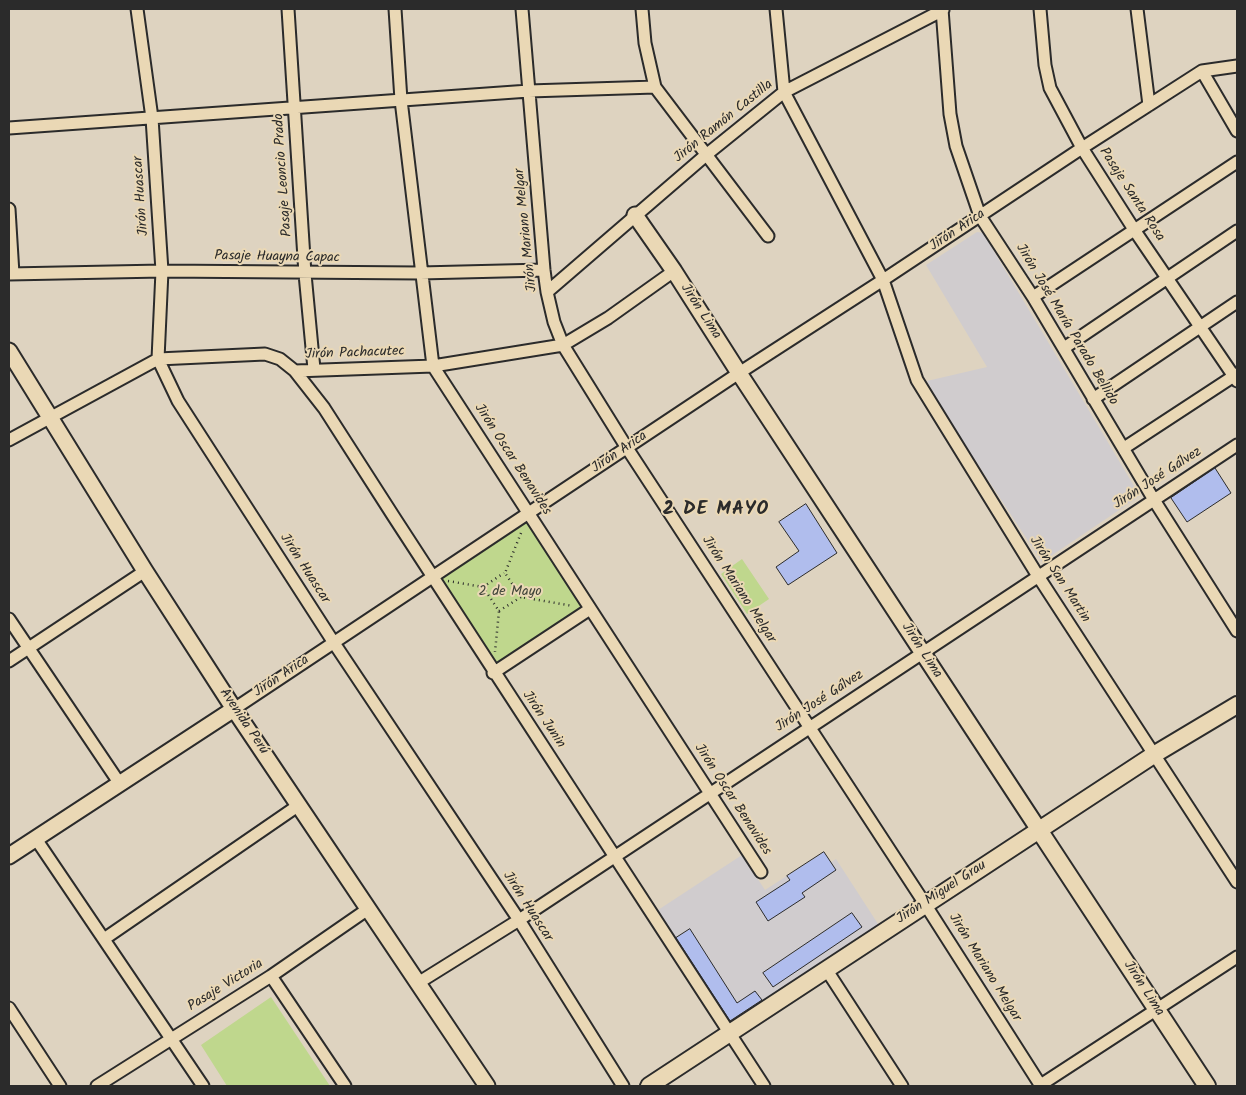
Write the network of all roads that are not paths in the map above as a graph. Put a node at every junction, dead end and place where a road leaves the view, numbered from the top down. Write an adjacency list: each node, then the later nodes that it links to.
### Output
1 (137, 9): 18 (street, Jirón Huascar)
2 (288, 9): 17 (street, Pasaje Leoncio Prado)
3 (395, 9): 15 (street, Jirón Oscar Benavides)
4 (522, 9): 13 (street, Jirón Mariano Melgar)
5 (642, 9): 12 (street)
6 (776, 9): 14 (street)
7 (1040, 9): 21 (street, Pasaje Santa Rosa)
8 (1138, 9): 16 (street)
9 (942, 10): 14 (street, Jirón Ramón Castilla); 26 (street, Jirón José María Parado Bellido)
10 (1237, 66): 11 (street, Jirón Arica)
11 (1202, 70): 16 (street, Jirón Arica); 20 (street)
12 (655, 87): 13 (street); 22 (street)
13 (528, 90): 15 (street); 30 (street, Jirón Mariano Melgar)
14 (784, 92): 22 (street, Jirón Ramón Castilla); 37 (street, Jirón San Martin)
15 (401, 100): 17 (street); 33 (street, Jirón Oscar Benavides)
16 (1149, 105): 21 (street, Jirón Arica)
17 (294, 108): 18 (street); 35 (street, Pasaje Leoncio Prado)
18 (152, 118): 19 (street); 31 (street, Jirón Huascar)
19 (9, 128)
20 (1237, 131)
21 (1082, 148): 26 (street, Jirón Arica); 27 (street, Pasaje Santa Rosa)
22 (706, 155): 25 (street, Jirón Ramón Castilla); 29 (street)
23 (1237, 162): 27 (street)
24 (9, 209): 34 (street)
25 (635, 215): 32 (street, Jirón Lima); 38 (street, Jirón Ramón Castilla)
26 (980, 216): 37 (street, Jirón Arica); 39 (street, Jirón José María Parado Bellido)
27 (1135, 230): 36 (street, Pasaje Santa Rosa); 39 (street)
28 (1237, 231): 36 (street)
29 (768, 236)
30 (544, 270): 33 (street, Pasaje Huayna Capac); 38 (street, Jirón Mariano Melgar)
31 (162, 271): 34 (street, Pasaje Huayna Capac); 35 (street, Pasaje Huayna Capac); 45 (street, Jirón Huascar)
32 (674, 271): 42 (street, Jirón Pachacutec); 49 (street, Jirón Lima)
33 (420, 273): 35 (street, Pasaje Huayna Capac); 46 (street, Jirón Oscar Benavides)
34 (11, 274)
35 (306, 274): 47 (street, Pasaje Leoncio Prado)
36 (1168, 278): 41 (street, Pasaje Santa Rosa); 43 (street)
37 (884, 280): 49 (street, Jirón Arica); 60 (street, Jirón San Martin)
38 (547, 292): 42 (street, Jirón Mariano Melgar)
39 (1033, 297): 43 (street, Jirón José María Parado Bellido)
40 (1237, 302): 41 (street)
41 (1200, 327): 50 (street, Pasaje Santa Rosa); 51 (street)
42 (563, 345): 46 (street, Jirón Pachacutec); 55 (street, Jirón Mariano Melgar)
43 (1064, 348): 51 (street, Jirón José María Parado Bellido)
44 (9, 352): 52 (street, Avenida Perú)
45 (158, 359): 48 (street, Jirón Pachacutec); 52 (street, Jirón Pachacutec); 65 (street, Jirón Huascar)
46 (433, 366): 47 (street, Jirón Pachacutec); 58 (street, Jirón Oscar Benavides)
47 (314, 369): 48 (street, Jirón Pachacutec)
48 (295, 371): 61 (street, Jirón Junin)
49 (739, 373): 55 (street, Jirón Arica); 67 (street, Jirón Lima)
50 (1236, 377): 56 (street)
51 (1093, 399): 56 (street, Jirón José María Parado Bellido)
52 (51, 417): 53 (street, Jirón Pachacutec); 59 (street, Avenida Perú)
53 (9, 440)
54 (1237, 445): 57 (street, Jirón José Gálvez)
55 (627, 448): 58 (street, Jirón Arica); 72 (street, Jirón Mariano Melgar)
56 (1124, 448): 57 (street, Jirón José María Parado Bellido)
57 (1154, 500): 60 (street, Jirón José Gálvez); 64 (street, Jirón José María Parado Bellido)
58 (529, 513): 61 (street, Jirón Arica); 62 (street, Jirón Oscar Benavides)
59 (145, 571): 66 (street); 71 (street, Avenida Perú)
60 (1038, 576): 67 (street, Jirón José Gálvez); 73 (street, Jirón San Martin)
61 (432, 578): 65 (street, Jirón Arica); 69 (street, Jirón Junin)
62 (590, 608): 69 (street); 75 (street, Jirón Oscar Benavides)
63 (9, 619): 66 (street)
64 (1237, 631)
65 (334, 643): 71 (street, Jirón Arica); 85 (street, Jirón Huascar)
66 (27, 648): 68 (street); 74 (street)
67 (922, 653): 72 (street, Jirón José Gálvez); 77 (street, Jirón Lima)
68 (9, 661)
69 (493, 673): 80 (street, Jirón Junin)
70 (1237, 705): 73 (main road, Jirón Miguel Grau)
71 (234, 709): 74 (street, Jirón Arica); 76 (street, Avenida Perú)
72 (810, 727): 75 (street, Jirón José Gálvez); 83 (street, Jirón Mariano Melgar)
73 (1155, 754): 77 (main road, Jirón Miguel Grau); 82 (street, Jirón San Martin)
74 (120, 784): 78 (street, Jirón Arica)
75 (710, 793): 80 (street, Jirón José Gálvez); 81 (street, Jirón Oscar Benavides)
76 (299, 805): 84 (street, Avenida Perú); 86 (street)
77 (1039, 830): 83 (main road, Jirón Miguel Grau); 92 (main road, Jirón Lima)
78 (36, 839): 79 (street, Jirón Arica); 86 (street)
79 (9, 856)
80 (615, 856): 85 (street, Jirón José Gálvez); 93 (street, Jirón Junin)
81 (761, 872)
82 (1237, 882)
83 (925, 904): 88 (main road, Jirón Miguel Grau); 104 (street, Jirón Mariano Melgar)
84 (368, 909): 89 (street, Pasaje Victoria); 90 (street, Avenida Perú)
85 (519, 920): 90 (street, Jirón José Gálvez); 100 (street, Jirón Huascar)
86 (104, 939): 94 (street)
87 (1237, 957): 92 (street)
88 (826, 969): 93 (main road, Jirón Miguel Grau); 103 (street)
89 (271, 976): 94 (street, Pasaje Victoria); 98 (street)
90 (418, 983): 99 (street, Avenida Perú)
91 (9, 1008): 95 (street)
92 (1157, 1010): 104 (street); 105 (main road, Jirón Lima)
93 (729, 1033): 101 (main road, Jirón Miguel Grau); 102 (street, Jirón Junin)
94 (170, 1039): 96 (street, Pasaje Victoria); 97 (street)
95 (60, 1086)
96 (97, 1086)
97 (203, 1086)
98 (345, 1086)
99 (487, 1086)
100 (623, 1086)
101 (649, 1086)
102 (764, 1086)
103 (902, 1086)
104 (1040, 1086)
105 (1207, 1086)

